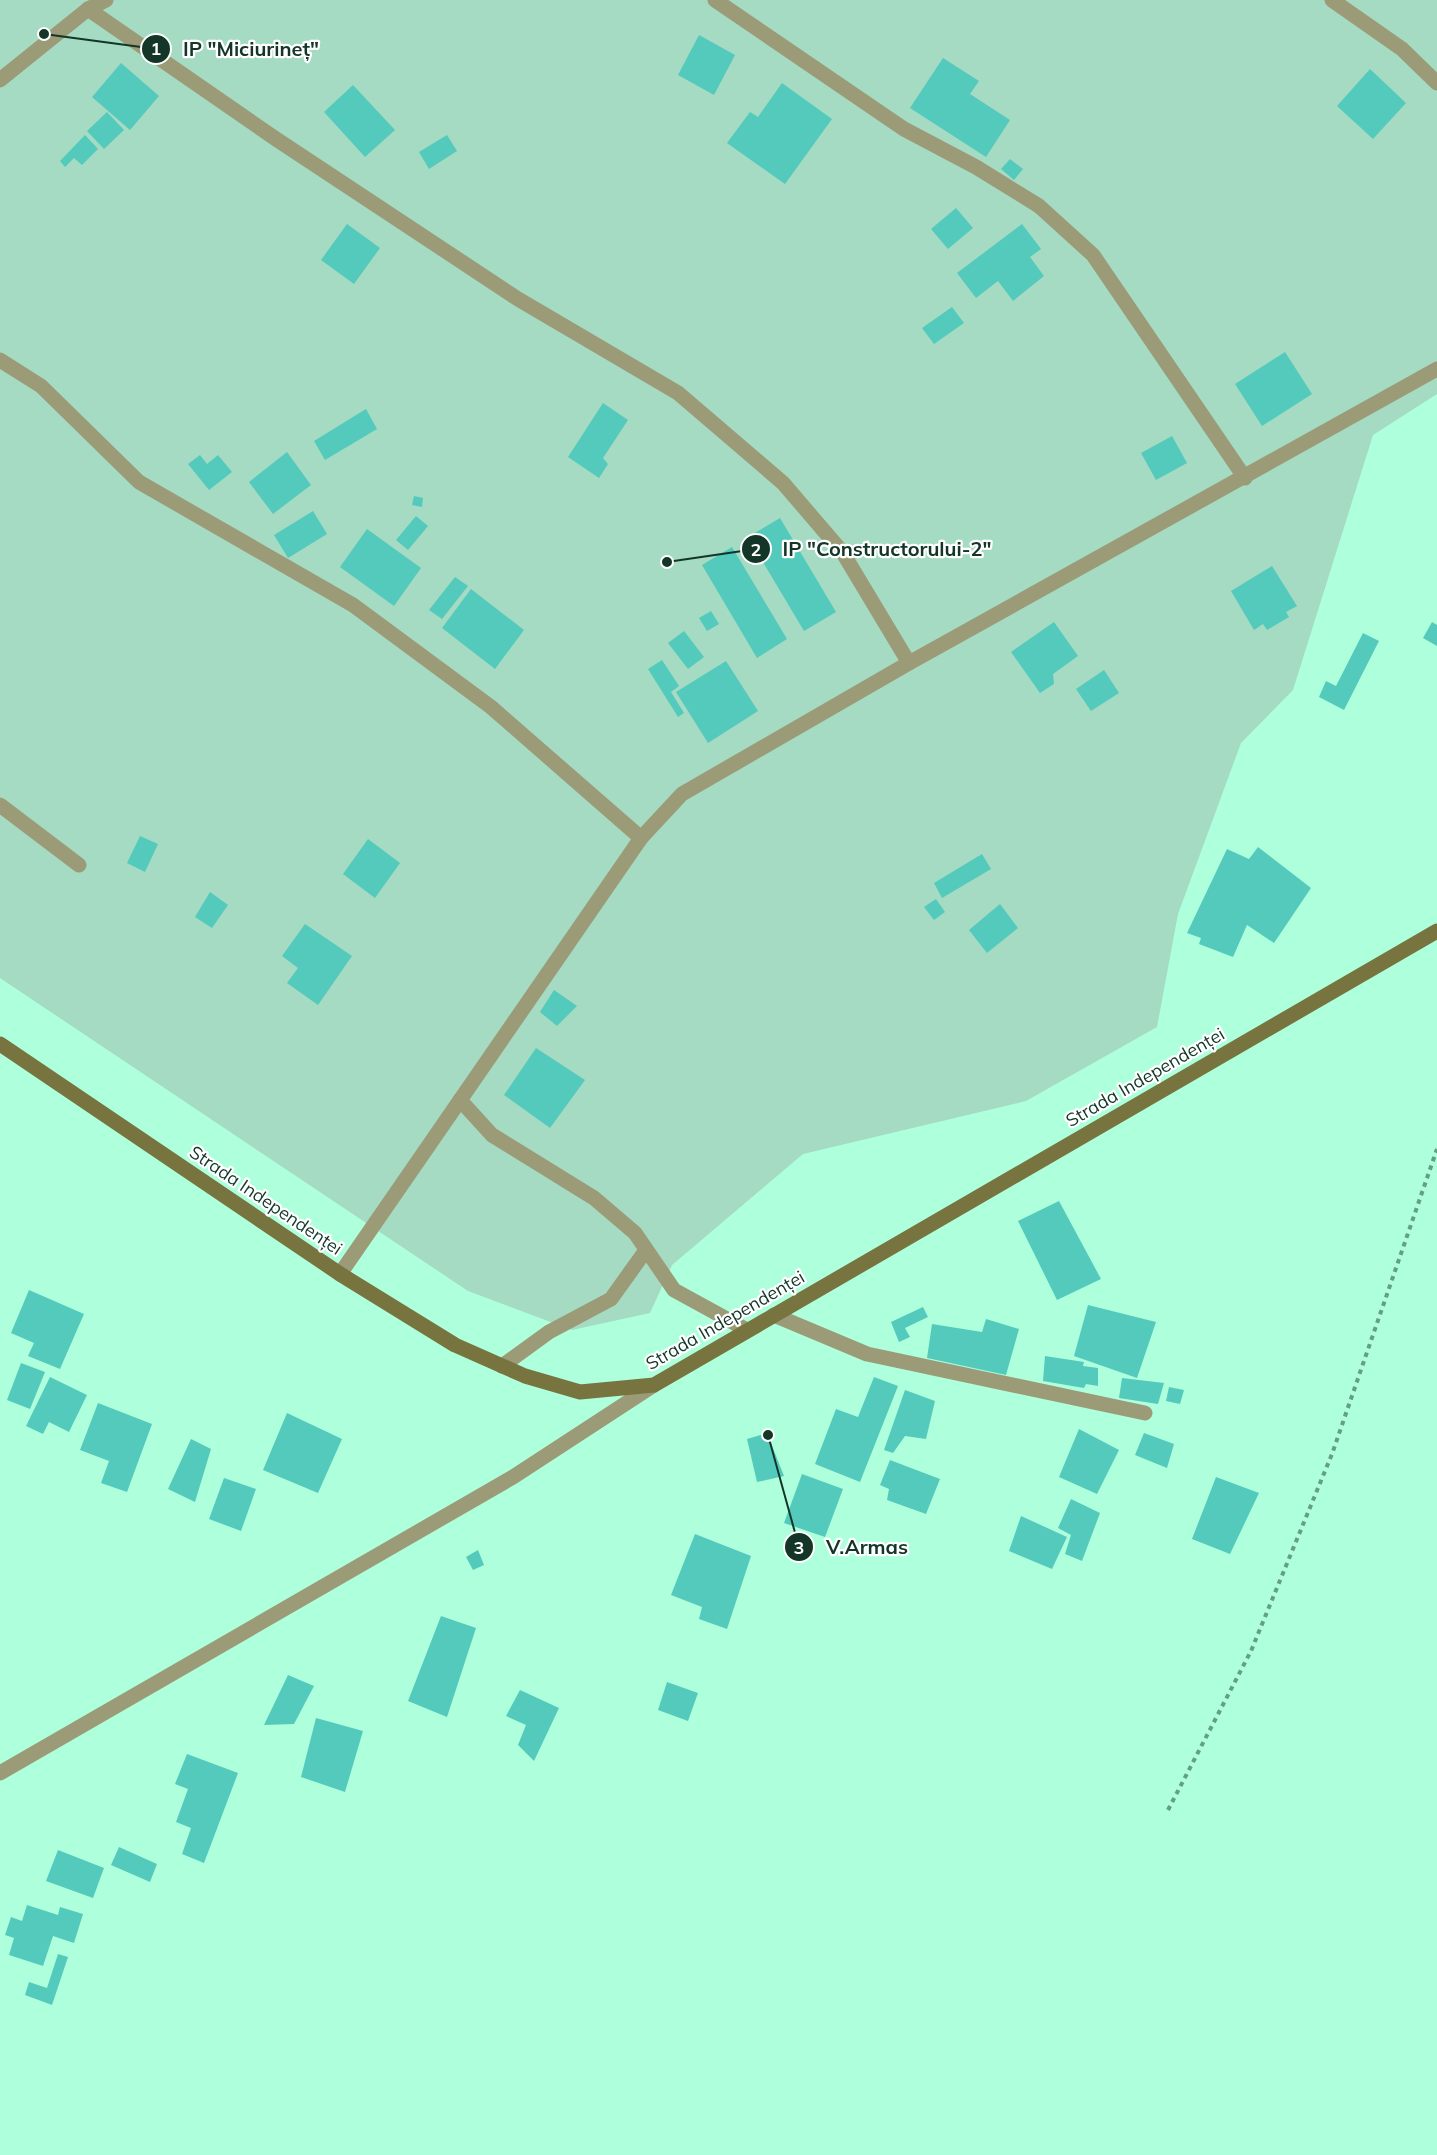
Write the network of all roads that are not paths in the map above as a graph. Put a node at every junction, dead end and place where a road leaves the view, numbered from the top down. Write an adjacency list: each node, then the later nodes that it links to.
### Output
1 (106, 0): 4 (street)
2 (715, 0): 9 (street)
3 (1332, 0): 6 (street)
4 (88, 9): 5 (street); 10 (street)
5 (0, 80)
6 (1437, 83)
7 (0, 360): 12 (street)
8 (1437, 369): 9 (street)
9 (1245, 478): 10 (street)
10 (909, 663): 12 (street)
11 (0, 806): 13 (street)
12 (641, 838): 16 (street)
13 (79, 865)
14 (1437, 930): 19 (main road, Strada Independenței)
15 (0, 1044): 18 (main road, Strada Independenței)
16 (460, 1100): 17 (street); 18 (street)
17 (646, 1250): 20 (street); 21 (street)
18 (340, 1274): 21 (main road, Strada Independenței)
19 (774, 1315): 20 (main road, Strada Independenței); 23 (street)
20 (747, 1330): 22 (main road, Strada Independenței)
21 (502, 1366): 22 (main road, Strada Independenței)
22 (654, 1385): 24 (street)
23 (1145, 1413)
24 (0, 1773)

